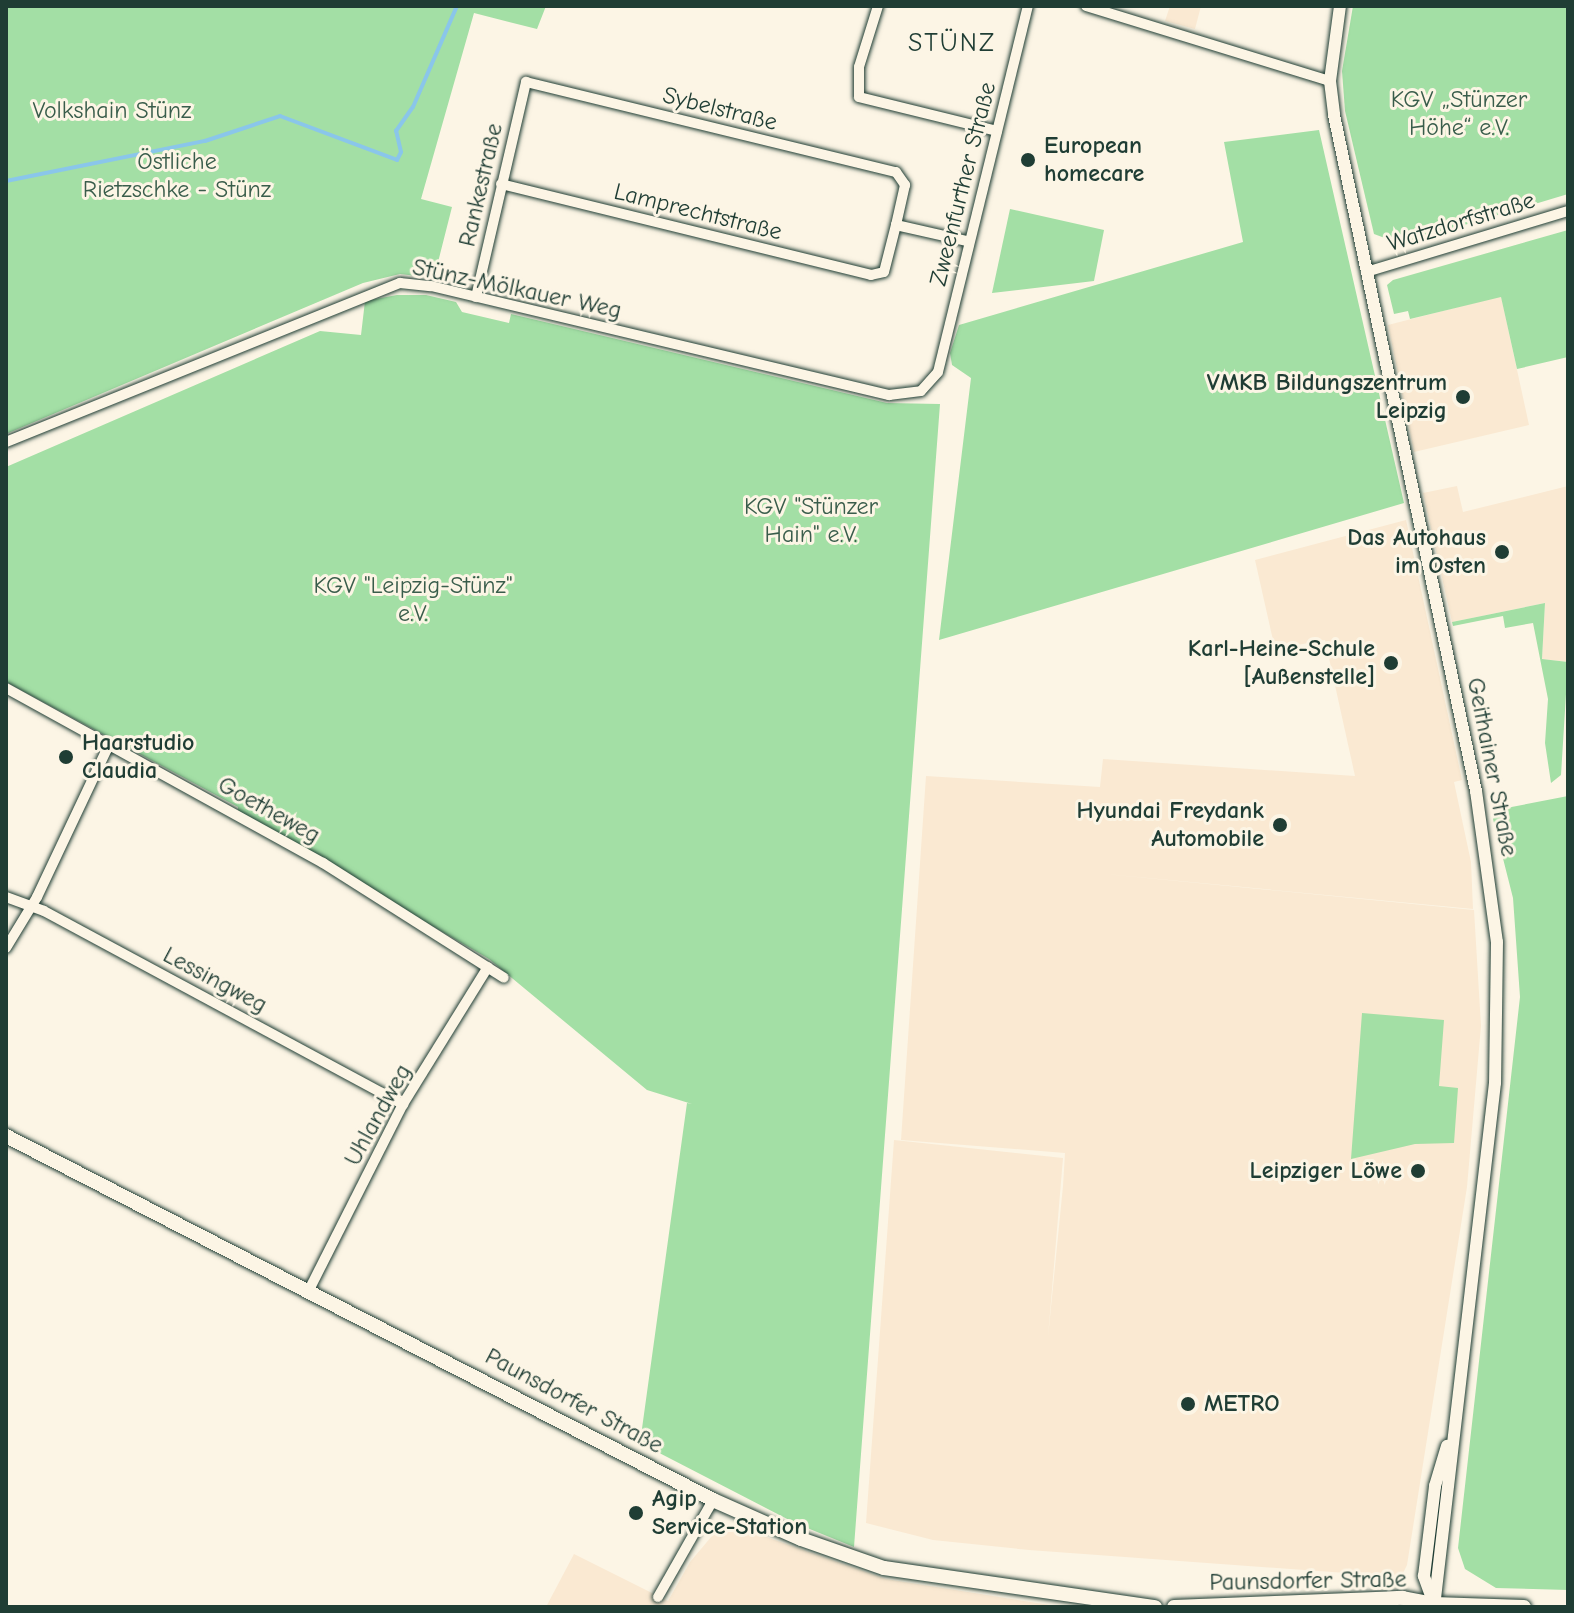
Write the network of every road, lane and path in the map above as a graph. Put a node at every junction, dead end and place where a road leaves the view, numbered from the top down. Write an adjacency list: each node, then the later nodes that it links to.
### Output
1 (878, 6): 7 (street)
2 (1028, 6): 7 (street, Zweenfurther Straße)
3 (1086, 6): 5 (street)
4 (1340, 6): 5 (street, Geithainer Straße)
5 (1330, 81): 12 (street, Geithainer Straße)
6 (526, 82): 8 (street, Rankestraße); 10 (street, Sybelstraße)
7 (997, 131): 11 (street, Zweenfurther Straße)
8 (501, 184): 10 (street, Lamprechtstraße); 13 (street, Rankestraße)
9 (1568, 211): 12 (street, Watzdorfstraße)
10 (896, 225): 11 (street)
11 (967, 241): 14 (street, Zweenfurther Straße)
12 (1366, 272): 28 (street, Geithainer Straße)
13 (476, 297): 14 (street, Stünz-Mölkauer Weg); 15 (street, Stünz-Mölkauer Weg)
14 (938, 372)
15 (6, 442)
16 (6, 688): 17 (street, Goetheweg)
17 (109, 745): 19 (street); 21 (street, Goetheweg)
18 (6, 897): 19 (street, Lessingweg)
19 (28, 909): 20 (street); 23 (street, Lessingweg)
20 (6, 948)
21 (488, 967): 22 (street, Goetheweg); 23 (street, Uhlandweg)
22 (504, 978)
23 (403, 1104): 25 (street, Uhlandweg)
24 (6, 1136): 25 (main road, Paunsdorfer Straße)
25 (310, 1288): 26 (main road, Paunsdorfer Straße)
26 (713, 1500): 27 (street); 29 (main road, Paunsdorfer Straße)
27 (658, 1597)
28 (1432, 1606): 30 (main road, Paunsdorfer Straße); 31 (main road, Paunsdorfer Straße)
29 (1155, 1607)
30 (1174, 1607)
31 (1524, 1607)

